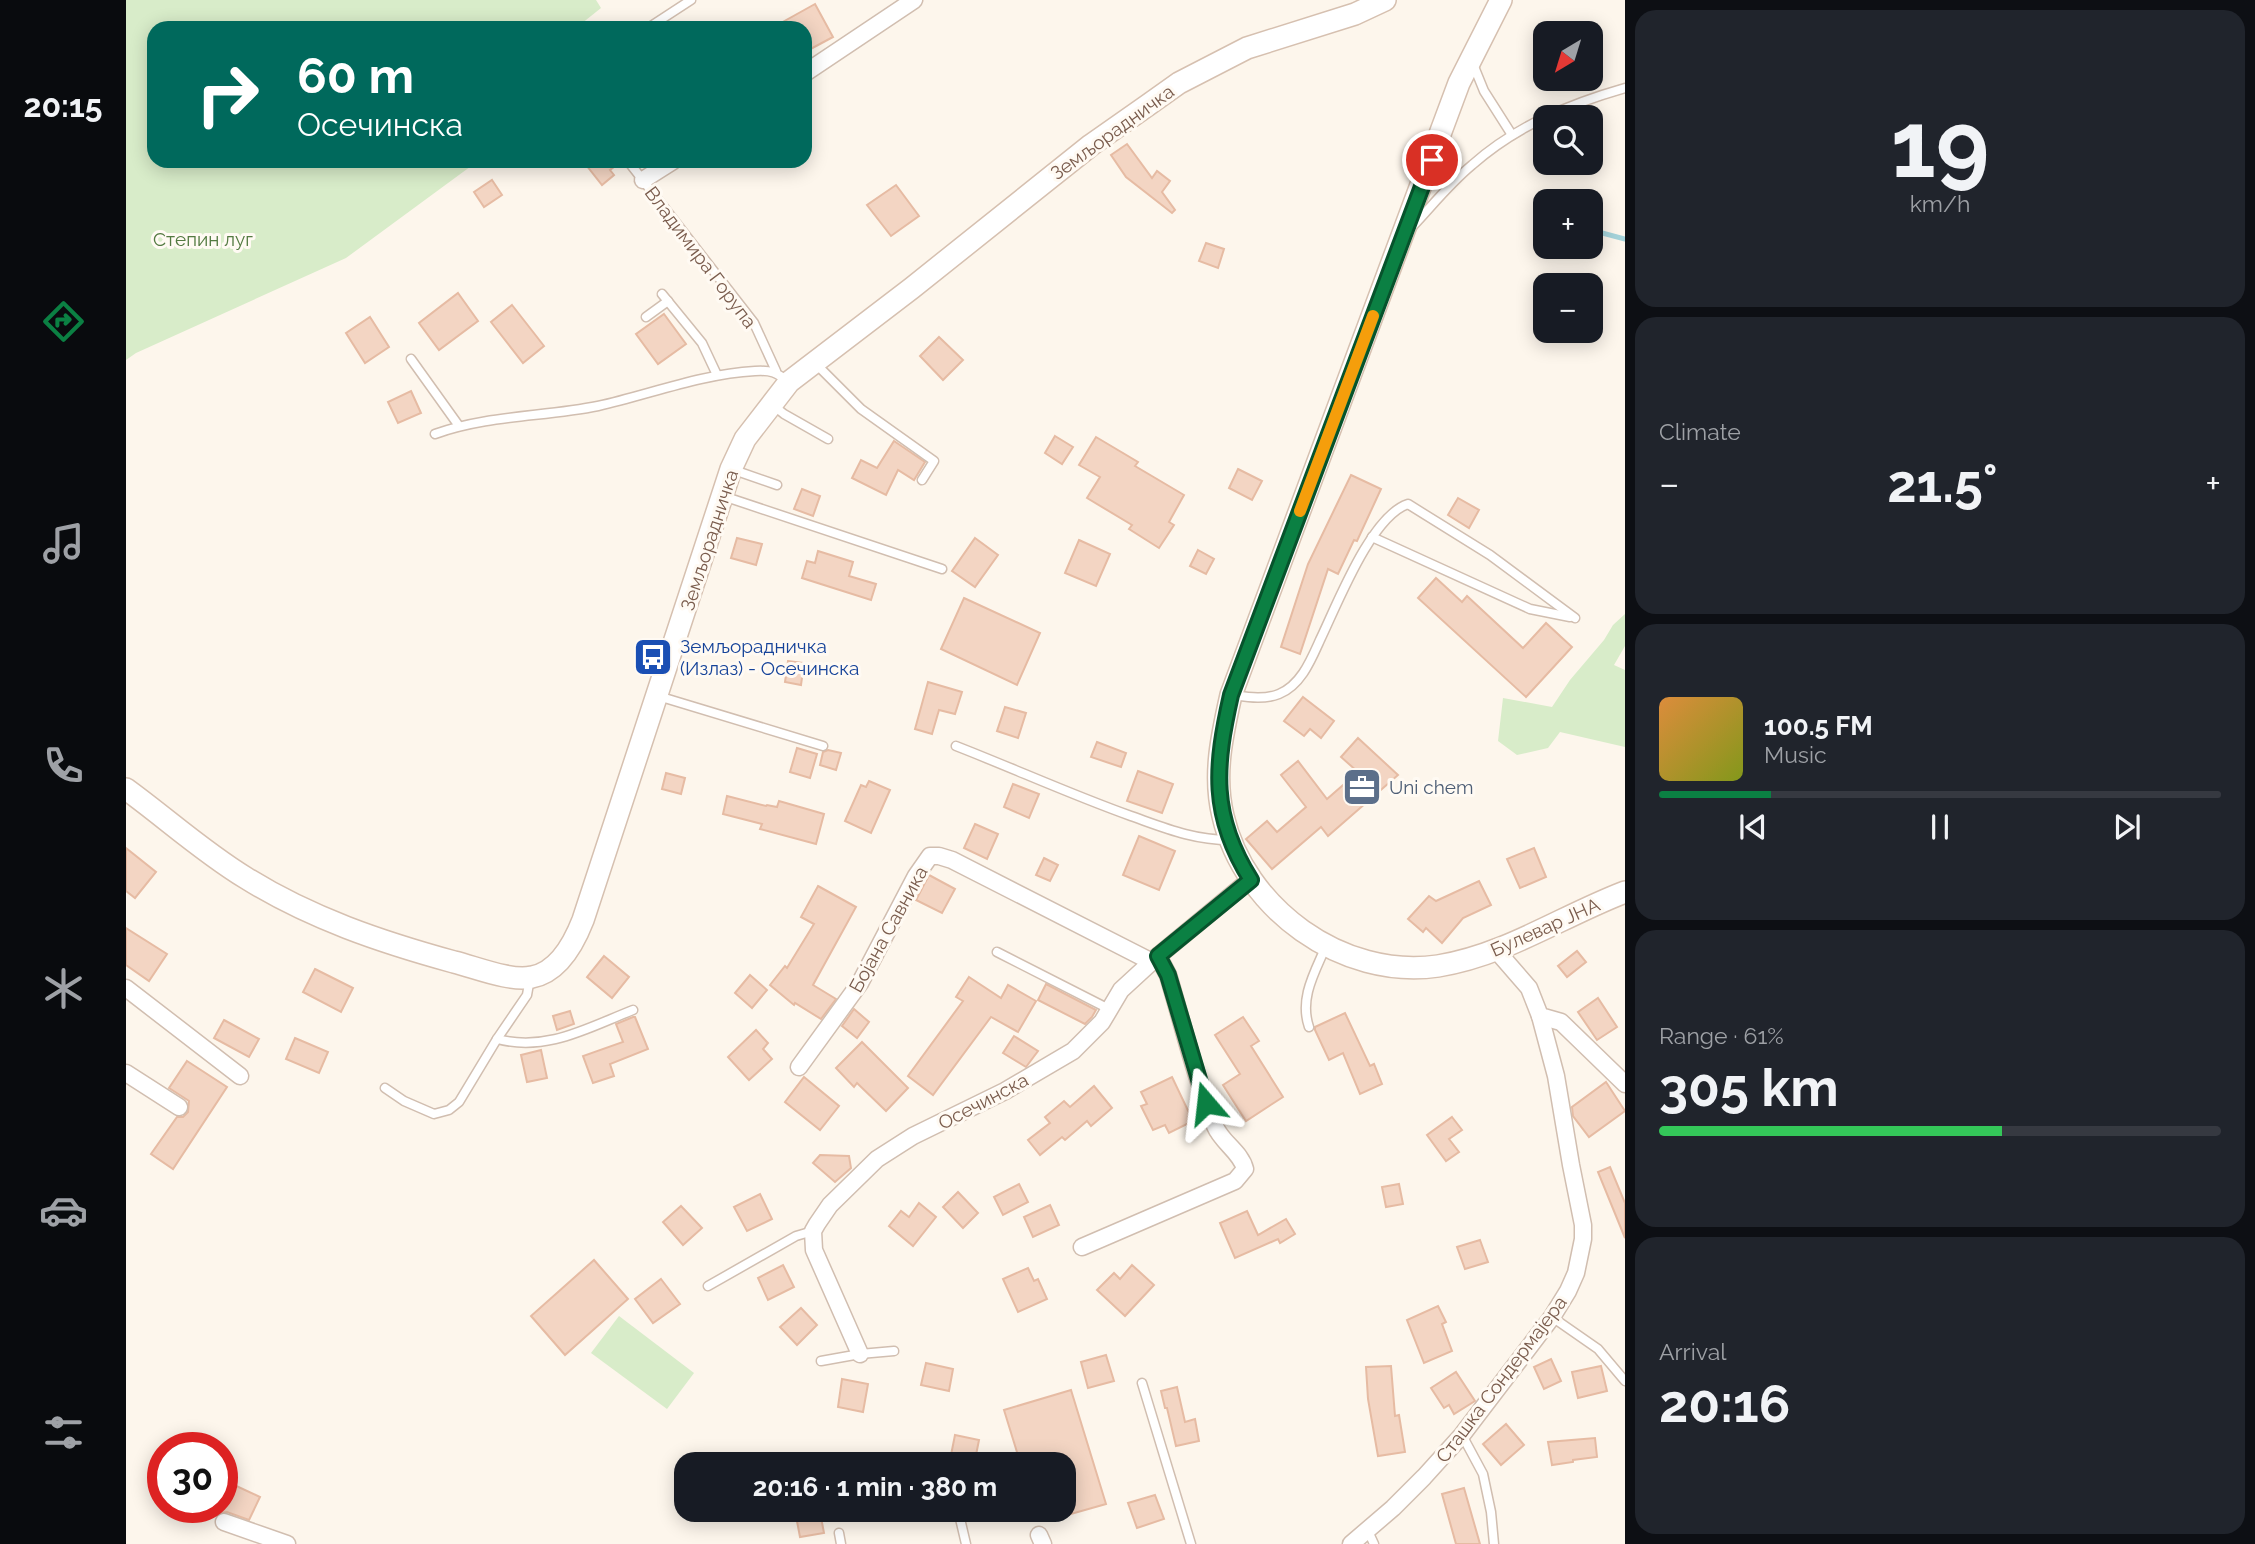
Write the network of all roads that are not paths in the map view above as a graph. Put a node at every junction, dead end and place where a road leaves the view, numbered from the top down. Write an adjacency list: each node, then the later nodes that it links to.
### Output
1 (691, 0): 5 (lane)
2 (914, 0): 7 (street)
3 (1385, 0): 16 (street, Земљорадничка)
4 (1501, 0): 6 (street, Булевар ЈНА)
5 (660, 21)
6 (1471, 57): 9 (lane); 13 (street, Булевар ЈНА)
7 (812, 68)
8 (1625, 88): 9 (lane)
9 (1512, 135): 13 (lane)
10 (634, 168): 12 (lane, Владимира Горупа)
11 (662, 168): 12 (street, Владимира Горупа)
12 (643, 180): 18 (lane, Владимира Горупа)
13 (1404, 237): 29 (street, Булевар ЈНА)
14 (646, 317): 17 (lane)
15 (411, 359): 20 (lane)
16 (814, 362): 18 (street, Земљорадничка); 24 (lane)
17 (717, 374): 18 (lane); 20 (lane)
18 (782, 376): 19 (street, Земљорадничка)
19 (771, 403): 22 (lane); 23 (street, Земљорадничка)
20 (459, 426): 21 (lane)
21 (435, 434)
22 (828, 439)
23 (731, 469): 25 (lane); 26 (street, Земљорадничка)
24 (922, 480)
25 (777, 485)
26 (723, 496): 28 (lane); 30 (street, Земљорадничка)
27 (1372, 537): 27 (lane); 29 (lane)
28 (942, 569)
29 (1231, 695): 34 (street, Булевар ЈНА)
30 (658, 696): 31 (lane); 41 (street, Земљорадничка)
31 (823, 746)
32 (956, 746): 34 (lane)
33 (126, 789): 41 (street)
34 (1230, 840): 35 (street, Булевар ЈНА)
35 (1251, 880): 37 (street, Булевар ЈНА); 40 (street, Осечинска)
36 (1625, 892): 38 (street, Булевар ЈНА)
37 (1326, 946): 38 (street, Булевар ЈНА); 46 (lane)
38 (1496, 950): 45 (street, Сташка Сондермајера)
39 (997, 952): 43 (lane)
40 (1155, 959): 43 (street, Осечинска); 48 (street, Бојана Савника); 55 (street)
41 (530, 978): 47 (lane)
42 (126, 988): 50 (street)
43 (1109, 1009): 54 (street, Осечинска)
44 (633, 1010): 47 (lane)
45 (1540, 1016): 51 (street); 57 (street, Сташка Сондермајера)
46 (1309, 1027)
47 (497, 1039): 52 (lane)
48 (799, 1067)
49 (126, 1073): 53 (street)
50 (240, 1076)
51 (1625, 1084)
52 (385, 1088)
53 (179, 1107)
54 (813, 1231): 56 (lane); 59 (street)
55 (1082, 1247)
56 (709, 1286)
57 (1552, 1317): 61 (lane); 63 (street, Сташка Сондермајера)
58 (894, 1351): 59 (lane)
59 (860, 1354): 60 (lane)
60 (821, 1361)
61 (1625, 1381)
62 (1142, 1383): 71 (lane)
63 (1462, 1435): 67 (street, Сташка Сондермајера); 73 (lane)
64 (960, 1522): 70 (lane)
65 (227, 1523): 68 (street)
66 (839, 1533): 69 (lane)
67 (1371, 1538): 72 (street, Сташка Сондермајера)
68 (287, 1544)
69 (841, 1544)
70 (965, 1544)
71 (1191, 1544)
72 (1351, 1544)
73 (1494, 1544)

